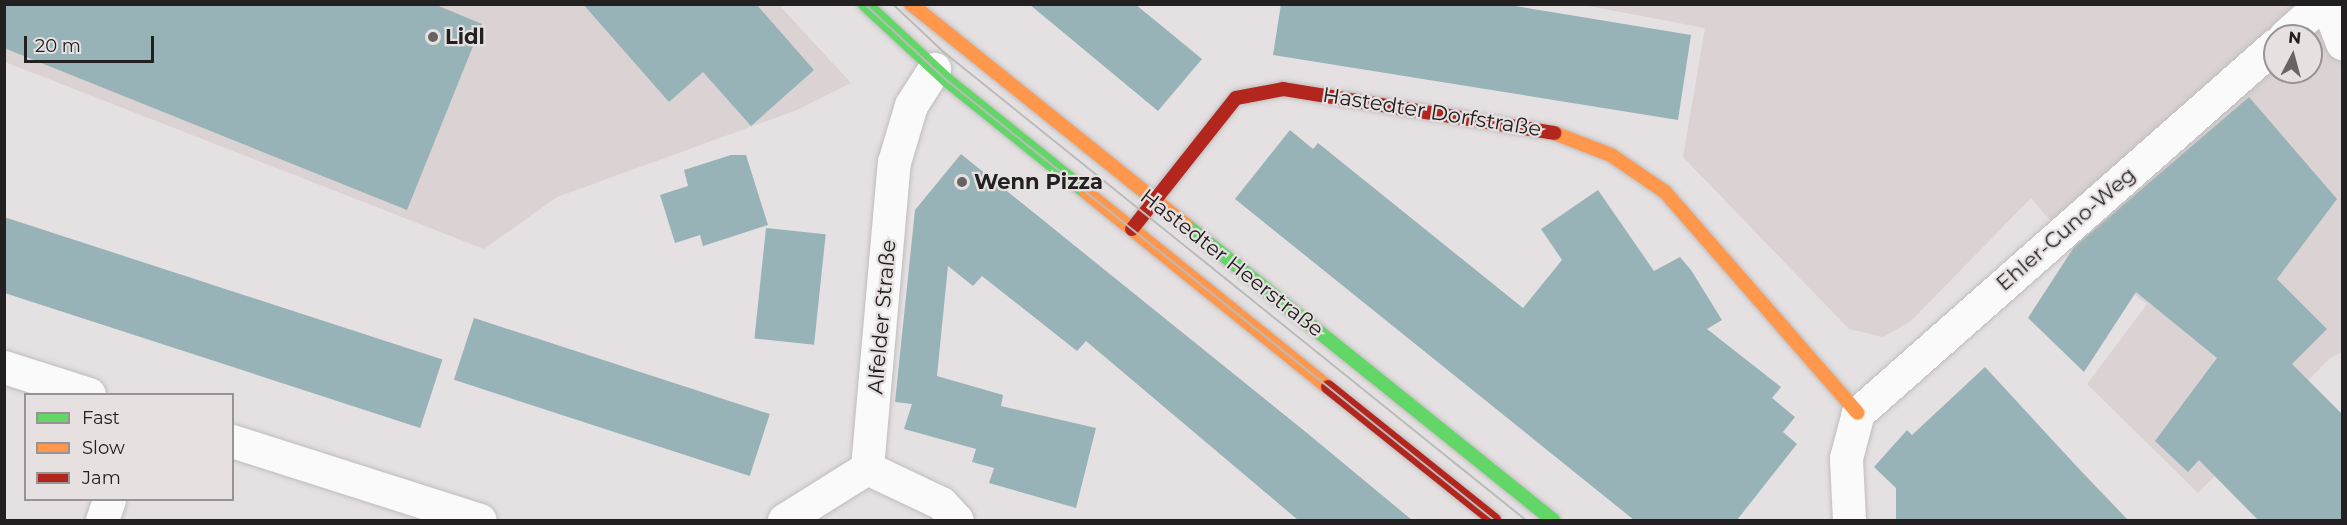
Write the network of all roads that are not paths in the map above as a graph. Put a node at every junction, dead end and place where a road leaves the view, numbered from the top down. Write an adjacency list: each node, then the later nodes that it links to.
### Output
1 (865, 4): 8 (street, Hastedter Heerstraße)
2 (911, 4): 9 (street, Hastedter Heerstraße)
3 (2321, 4): 5 (street)
4 (2327, 4): 6 (street)
5 (2298, 24)
6 (2343, 43)
7 (2263, 56): 13 (street, Ehler-Cuno-Weg)
8 (934, 69): 10 (street, Hastedter Heerstraße); 15 (street, Alfelder Straße)
9 (1154, 202): 10 (street, Hastedter Dorfstraße); 13 (street, Hastedter Dorfstraße); 22 (street, Hastedter Heerstraße)
10 (1132, 229): 21 (street, Hastedter Heerstraße)
11 (4, 367): 12 (street)
12 (86, 393)
13 (1858, 413): 23 (street)
14 (234, 442): 18 (street)
15 (867, 468): 19 (street); 20 (street)
16 (109, 501): 17 (street)
17 (102, 520)
18 (480, 520)
19 (784, 520)
20 (957, 520)
21 (1494, 520)
22 (1553, 520)
23 (1849, 520)

